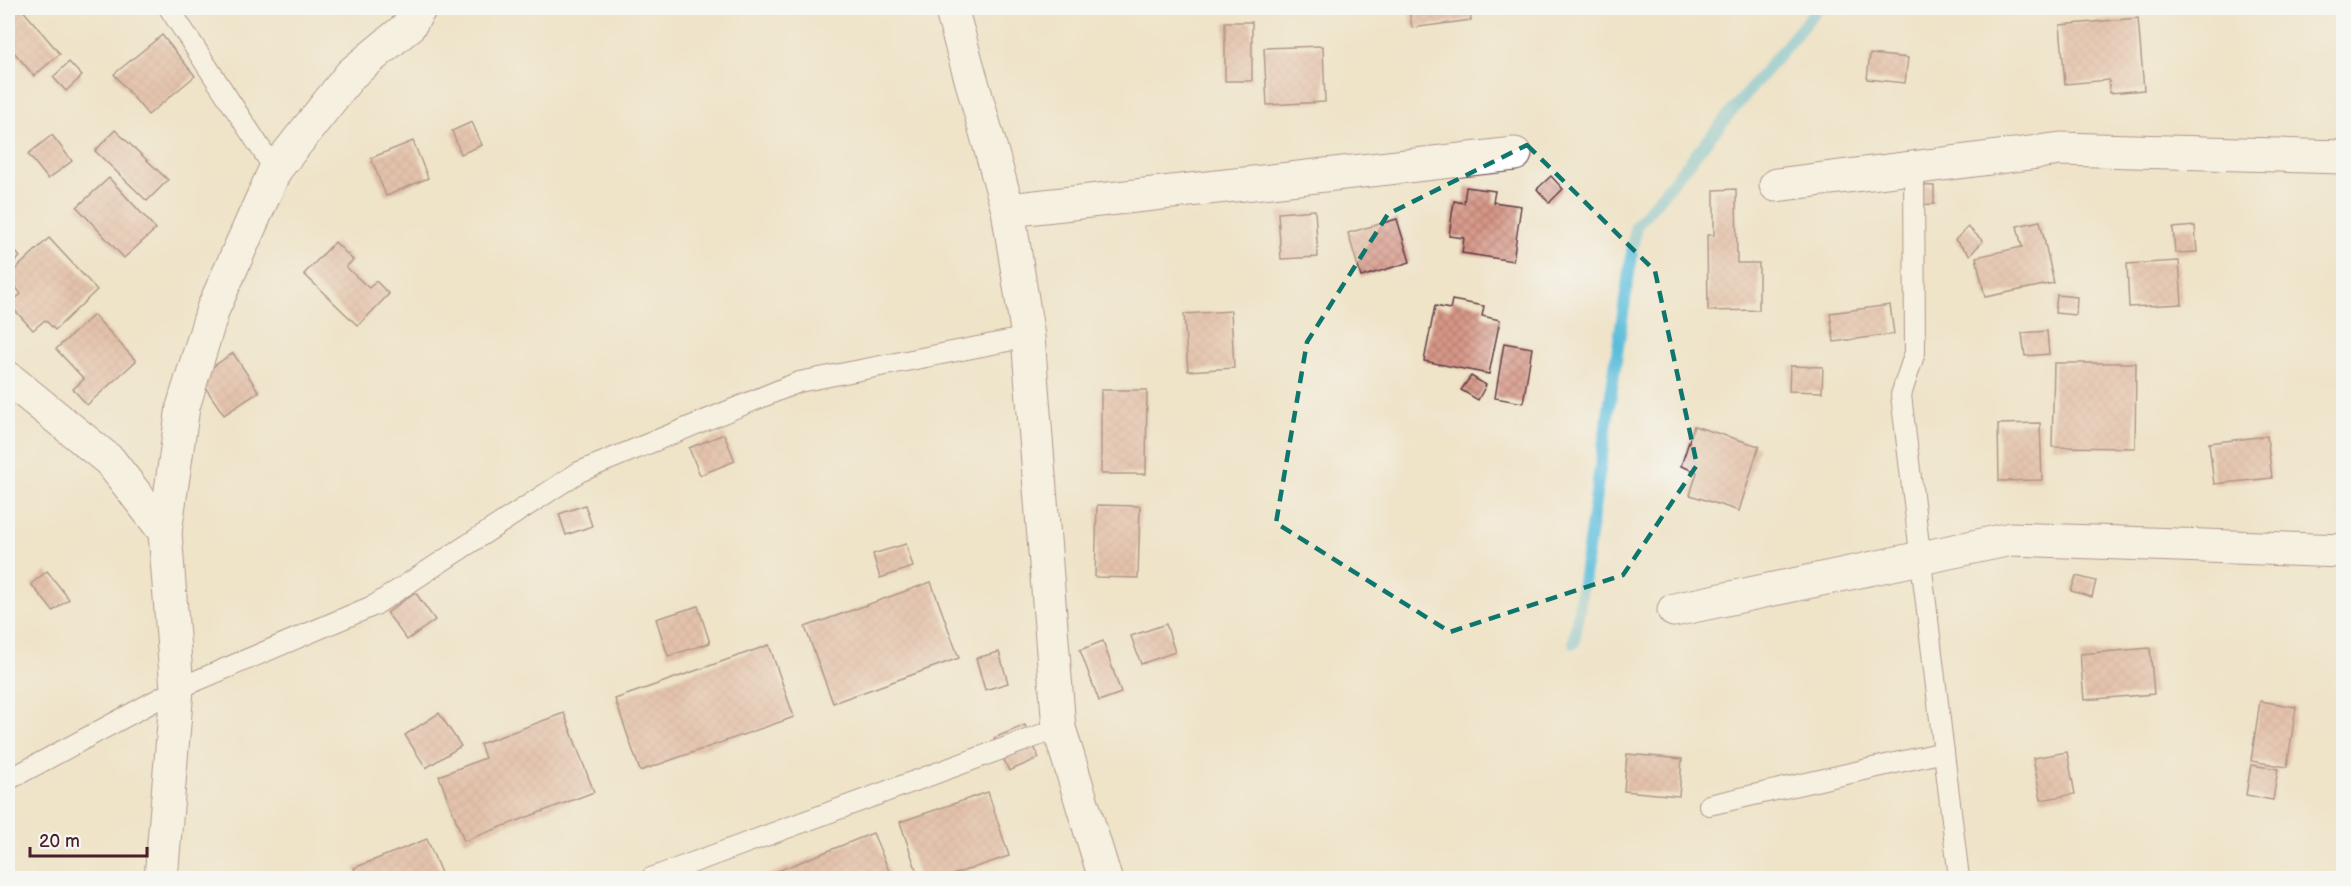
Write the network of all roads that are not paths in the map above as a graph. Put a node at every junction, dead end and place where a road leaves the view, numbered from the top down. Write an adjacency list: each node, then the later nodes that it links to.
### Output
1 (169, 8): 7 (lane)
2 (420, 8): 7 (street)
3 (951, 8): 9 (street)
4 (1515, 154): 9 (street)
5 (2343, 158): 6 (street)
6 (1914, 168): 8 (street); 14 (lane)
7 (275, 170): 12 (street)
8 (1776, 185)
9 (1008, 210): 10 (street)
10 (1028, 337): 16 (lane); 17 (street)
11 (8, 378): 12 (street)
12 (165, 532): 16 (street)
13 (2343, 551): 14 (street)
14 (1921, 558): 15 (street); 18 (lane)
15 (1674, 610)
16 (177, 689): 19 (lane); 21 (street)
17 (1059, 728): 22 (lane); 23 (street)
18 (1944, 752): 20 (lane); 24 (lane)
19 (8, 780)
20 (1709, 805)
21 (161, 879)
22 (651, 879)
23 (1105, 879)
24 (1959, 879)

